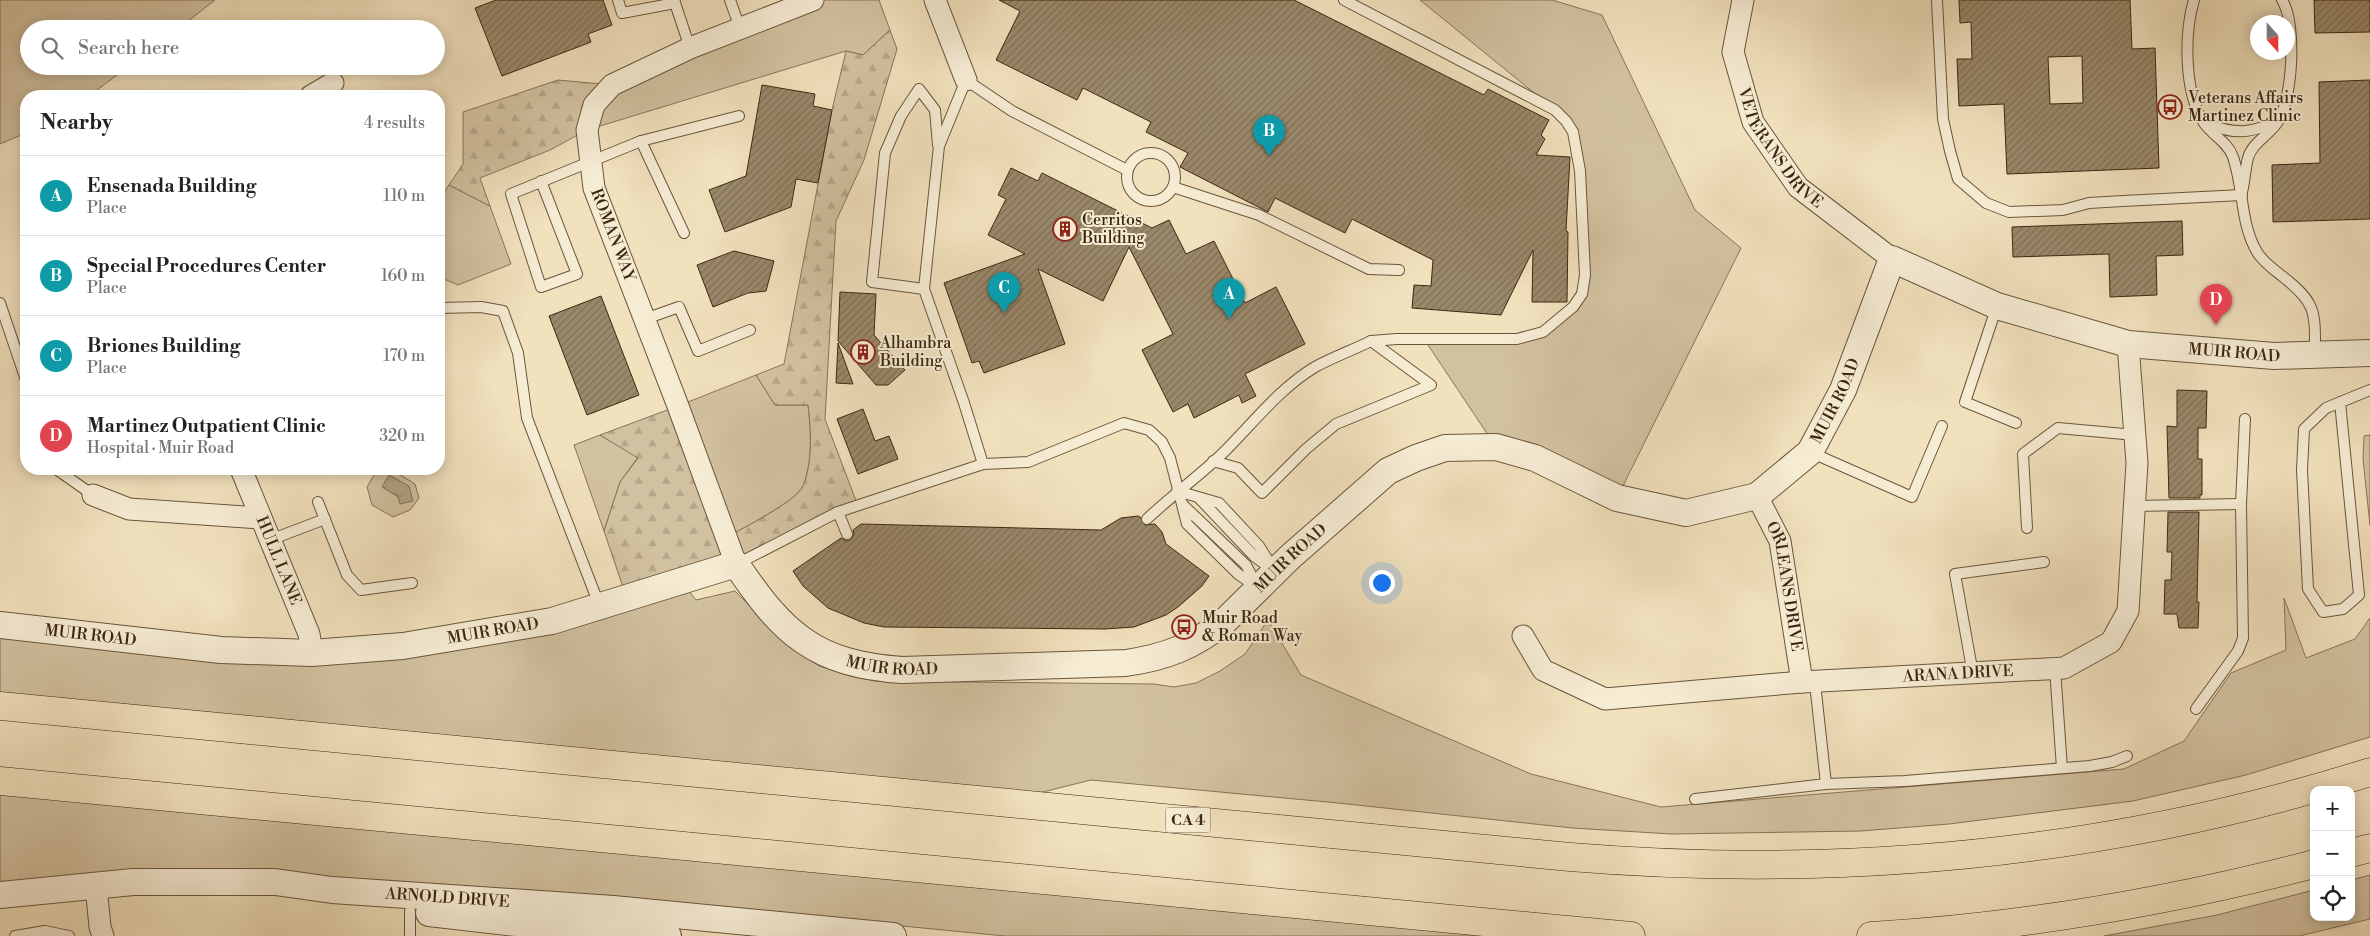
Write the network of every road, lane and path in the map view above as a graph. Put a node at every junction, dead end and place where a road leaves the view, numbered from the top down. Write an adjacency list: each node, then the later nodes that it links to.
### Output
1 (618, 0): 10 (lane)
2 (730, 0): 11 (lane)
3 (813, 0): 11 (street, ROMAN WAY)
4 (935, 0): 13 (street)
5 (1344, 0): 35 (lane)
6 (1743, 0): 27 (street, VETERANS DRIVE)
7 (1937, 0): 25 (lane)
8 (2194, 0): 18 (lane)
9 (2282, 0): 17 (lane)
10 (674, 2): 12 (lane)
11 (740, 28): 12 (street, ROMAN WAY)
12 (690, 48): 21 (street, ROMAN WAY)
13 (966, 80): 20 (lane); 22 (lane)
14 (334, 83): 15 (street)
15 (322, 90)
16 (739, 116): 19 (lane)
17 (2278, 122): 18 (lane); 25 (lane)
18 (2204, 123): 25 (lane)
19 (641, 141): 21 (lane); 26 (lane)
20 (939, 146): 29 (lane); 29 (lane)
21 (590, 161): 23 (lane); 33 (street, ROMAN WAY)
22 (1127, 170): 24 (lane); 24 (lane)
23 (541, 181): 23 (lane)
24 (1173, 187): 28 (lane)
25 (2242, 195): 37 (lane)
26 (684, 233)
27 (1892, 260): 31 (street, MUIR ROAD); 46 (street, MUIR ROAD)
28 (1399, 270)
29 (924, 290): 48 (lane)
30 (0, 303): 39 (lane)
31 (1997, 306): 36 (street, MUIR ROAD); 43 (lane)
32 (445, 308): 68 (lane)
33 (645, 320): 34 (lane); 65 (street, ROMAN WAY)
34 (750, 330)
35 (1371, 341): 47 (lane); 47 (lane)
36 (2128, 344): 37 (street, MUIR ROAD); 45 (street, ARANA DRIVE)
37 (2315, 354): 38 (street, MUIR ROAD)
38 (2367, 358)
39 (20, 362)
40 (2370, 390): 41 (lane)
41 (2340, 402): 41 (lane)
42 (2245, 419): 55 (lane)
43 (2016, 423)
44 (1942, 426): 46 (lane)
45 (2135, 434): 56 (street, ARANA DRIVE); 61 (lane)
46 (1810, 452): 53 (street, MUIR ROAD)
47 (1213, 461): 51 (lane)
48 (983, 464): 51 (lane); 57 (lane)
49 (65, 475): 52 (lane)
50 (244, 475): 58 (street, HULL LANE)
51 (1177, 491): 60 (lane); 66 (lane); 66 (lane)
52 (93, 495): 58 (street)
53 (1757, 496): 66 (street, MUIR ROAD); 74 (street, ORLEANS DRIVE)
54 (318, 502): 59 (lane)
55 (2241, 504): 56 (lane); 76 (lane)
56 (2134, 506): 72 (street, ARANA DRIVE)
57 (838, 512): 62 (lane); 65 (lane)
58 (262, 518): 63 (street, HULL LANE)
59 (324, 519): 63 (lane); 67 (lane)
60 (1147, 519)
61 (2027, 528)
62 (847, 534)
63 (270, 540): 71 (street, HULL LANE)
64 (2044, 562): 73 (lane)
65 (736, 564): 66 (street, MUIR ROAD); 68 (street, MUIR ROAD)
66 (1266, 579)
67 (412, 583)
68 (600, 608): 71 (street, MUIR ROAD)
69 (0, 625): 71 (street, MUIR ROAD)
70 (1524, 636): 74 (street, ARANA DRIVE)
71 (312, 653)
72 (2055, 669): 73 (street, ARANA DRIVE); 78 (lane)
73 (1972, 674): 74 (street, ARANA DRIVE)
74 (1808, 682): 81 (lane)
75 (0, 706): 79 (highway, CA 4)
76 (2196, 709)
77 (2127, 756): 78 (lane)
78 (2062, 768): 81 (lane)
79 (2370, 772)
80 (0, 781): 97 (highway)
81 (1826, 784): 82 (lane)
82 (1695, 799)
83 (2370, 848): 84 (highway)
84 (2355, 852)
85 (2310, 865): 98 (highway)
86 (96, 892): 87 (street, ARNOLD DRIVE); 88 (street, ARNOLD DRIVE); 89 (street, ARNOLD DRIVE); 94 (street); 96 (street, ARNOLD DRIVE)
87 (0, 895)
88 (0, 909)
89 (410, 924): 90 (street, ARNOLD DRIVE)
90 (542, 931): 91 (street, ARNOLD DRIVE)
91 (611, 933): 95 (street, ARNOLD DRIVE)
92 (15, 936): 93 (lane)
93 (69, 936)
94 (103, 936)
95 (668, 936)
96 (893, 936)
97 (1631, 936)
98 (1871, 936)

